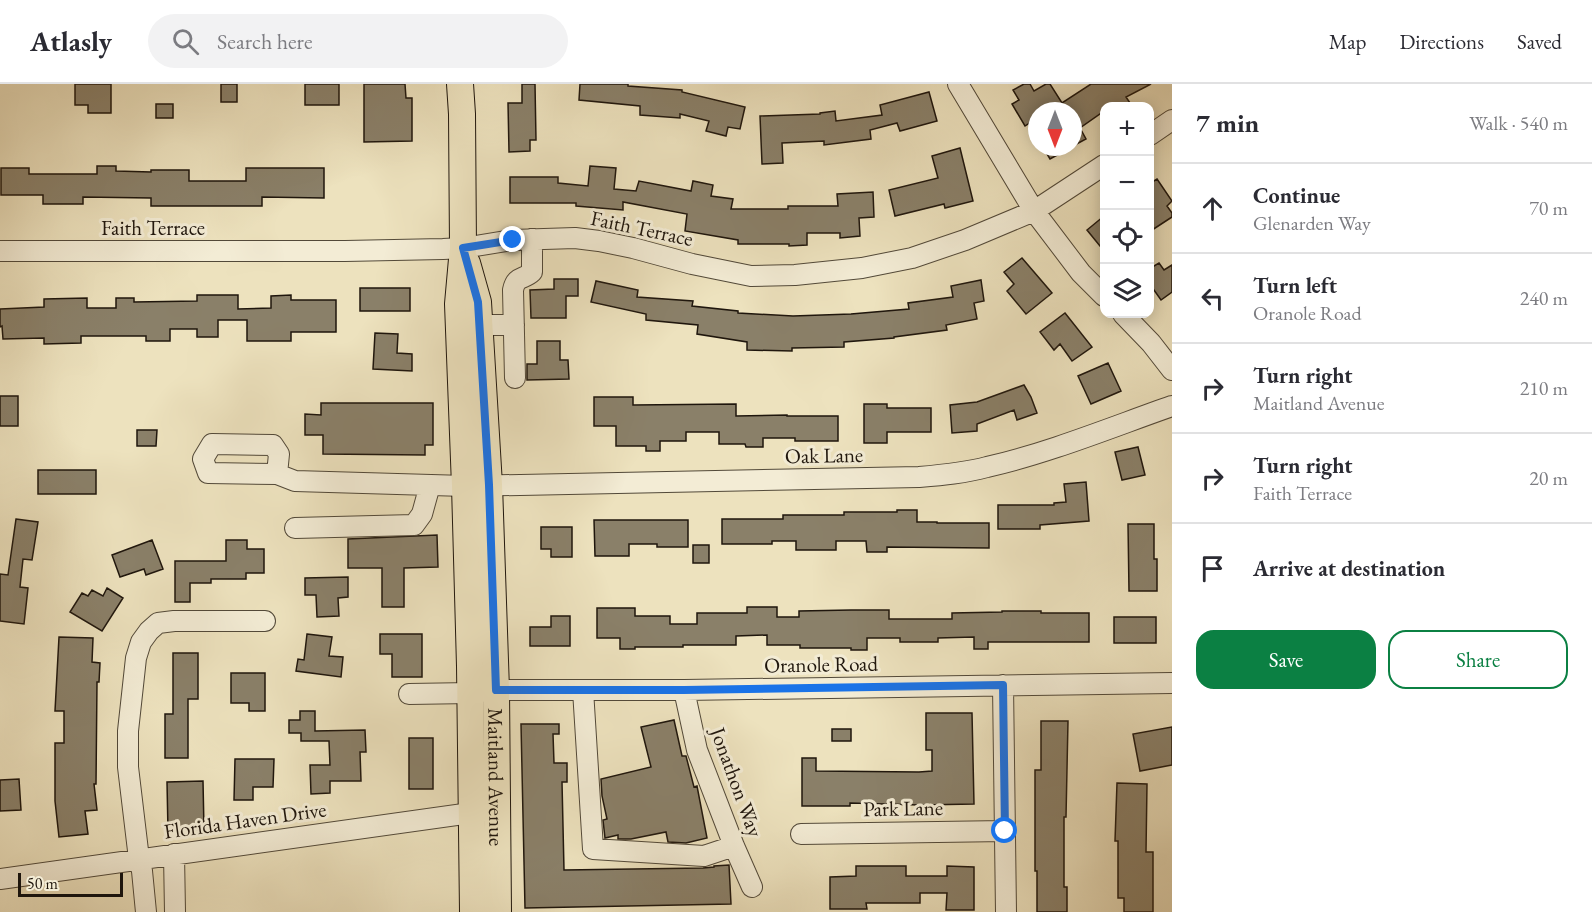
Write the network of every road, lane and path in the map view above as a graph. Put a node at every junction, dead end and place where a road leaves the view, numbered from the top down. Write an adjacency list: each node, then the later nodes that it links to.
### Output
1 (460, 84): 8 (main road, Maitland Avenue)
2 (958, 84): 6 (street)
3 (1172, 120): 4 (street)
4 (1154, 132)
5 (1100, 168): 6 (street, Faith Terrace)
6 (1034, 211): 7 (street, Faith Terrace); 10 (street)
7 (532, 239): 8 (street, Faith Terrace); 13 (street)
8 (463, 248): 9 (street, Faith Terrace); 12 (main road, Maitland Avenue); 19 (main road, Maitland Avenue)
9 (0, 251)
10 (1100, 292)
11 (1127, 318): 14 (street)
12 (480, 325): 13 (street); 19 (main road, Maitland Avenue)
13 (514, 325): 15 (street)
14 (1172, 370)
15 (515, 378)
16 (1172, 406): 19 (street, Oak Lane)
17 (277, 474): 18 (street, Oak Lane)
18 (430, 485): 19 (street, Oak Lane); 20 (street)
19 (477, 485): 24 (main road, Maitland Avenue); 27 (main road, Maitland Avenue)
20 (295, 528)
21 (265, 621): 35 (street)
22 (1172, 683): 23 (street, Oranole Road)
23 (1003, 685): 26 (street, Oranole Road); 31 (street)
24 (496, 690): 25 (street, Oranole Road); 27 (street, Oranole Road); 29 (main road, Maitland Avenue)
25 (583, 690): 26 (street, Oranole Road); 33 (street)
26 (684, 690): 33 (street, Jonathon Way)
27 (471, 693): 28 (street, Oranole Road); 30 (main road, Maitland Avenue)
28 (409, 694)
29 (497, 809): 30 (street, Florida Haven Drive); 41 (main road, Maitland Avenue)
30 (472, 813): 34 (street, Florida Haven Drive); 40 (main road, Maitland Avenue)
31 (1005, 831): 32 (street, Park Lane); 42 (street)
32 (801, 834)
33 (734, 846): 37 (street, Jonathon Way)
34 (174, 854): 35 (street, Florida Haven Drive); 39 (street)
35 (139, 859): 36 (street, Florida Haven Drive); 38 (street)
36 (0, 879)
37 (752, 887)
38 (146, 912)
39 (175, 912)
40 (473, 912)
41 (498, 912)
42 (1006, 912)

